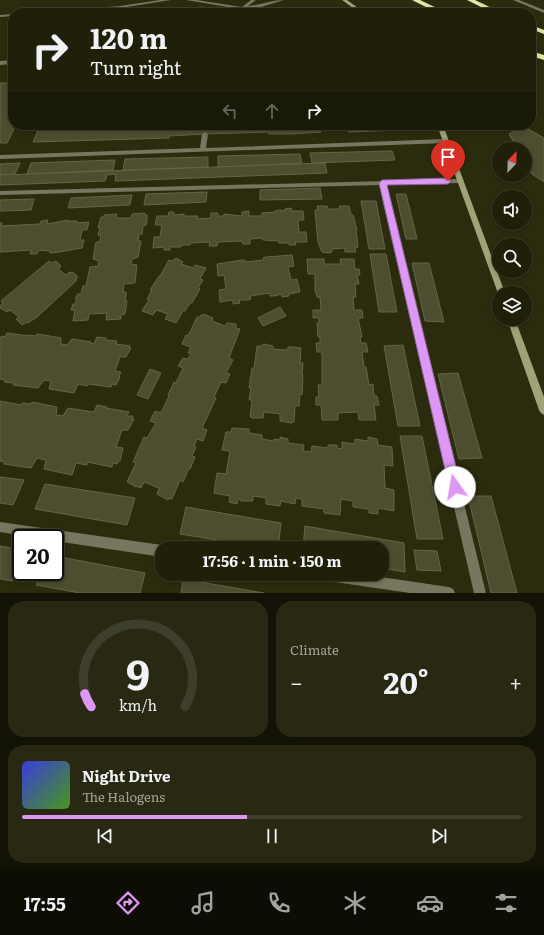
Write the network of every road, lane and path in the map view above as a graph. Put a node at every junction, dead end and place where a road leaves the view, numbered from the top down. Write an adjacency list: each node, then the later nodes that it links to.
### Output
1 (169, 0): 9 (street)
2 (188, 0): 10 (street)
3 (254, 0): 11 (street)
4 (282, 0): 12 (street)
5 (344, 0): 13 (main road)
6 (415, 0): 14 (highway)
7 (470, 0): 15 (highway)
8 (515, 0): 16 (street)
9 (104, 8)
10 (231, 8)
11 (244, 8)
12 (252, 8)
13 (356, 8)
14 (433, 8)
15 (488, 8)
16 (534, 8)
17 (442, 130): 19 (main road)
18 (205, 134): 20 (street)
19 (446, 141): 20 (street); 22 (main road)
20 (203, 150): 21 (street)
21 (0, 157)
22 (461, 181): 23 (street); 25 (main road)
23 (382, 183): 24 (street); 32 (street)
24 (0, 193)
25 (499, 286)
26 (514, 326): 27 (main road)
27 (544, 410)
28 (0, 526): 29 (street)
29 (155, 549)
30 (368, 581): 31 (street)
31 (449, 593)
32 (480, 593)

